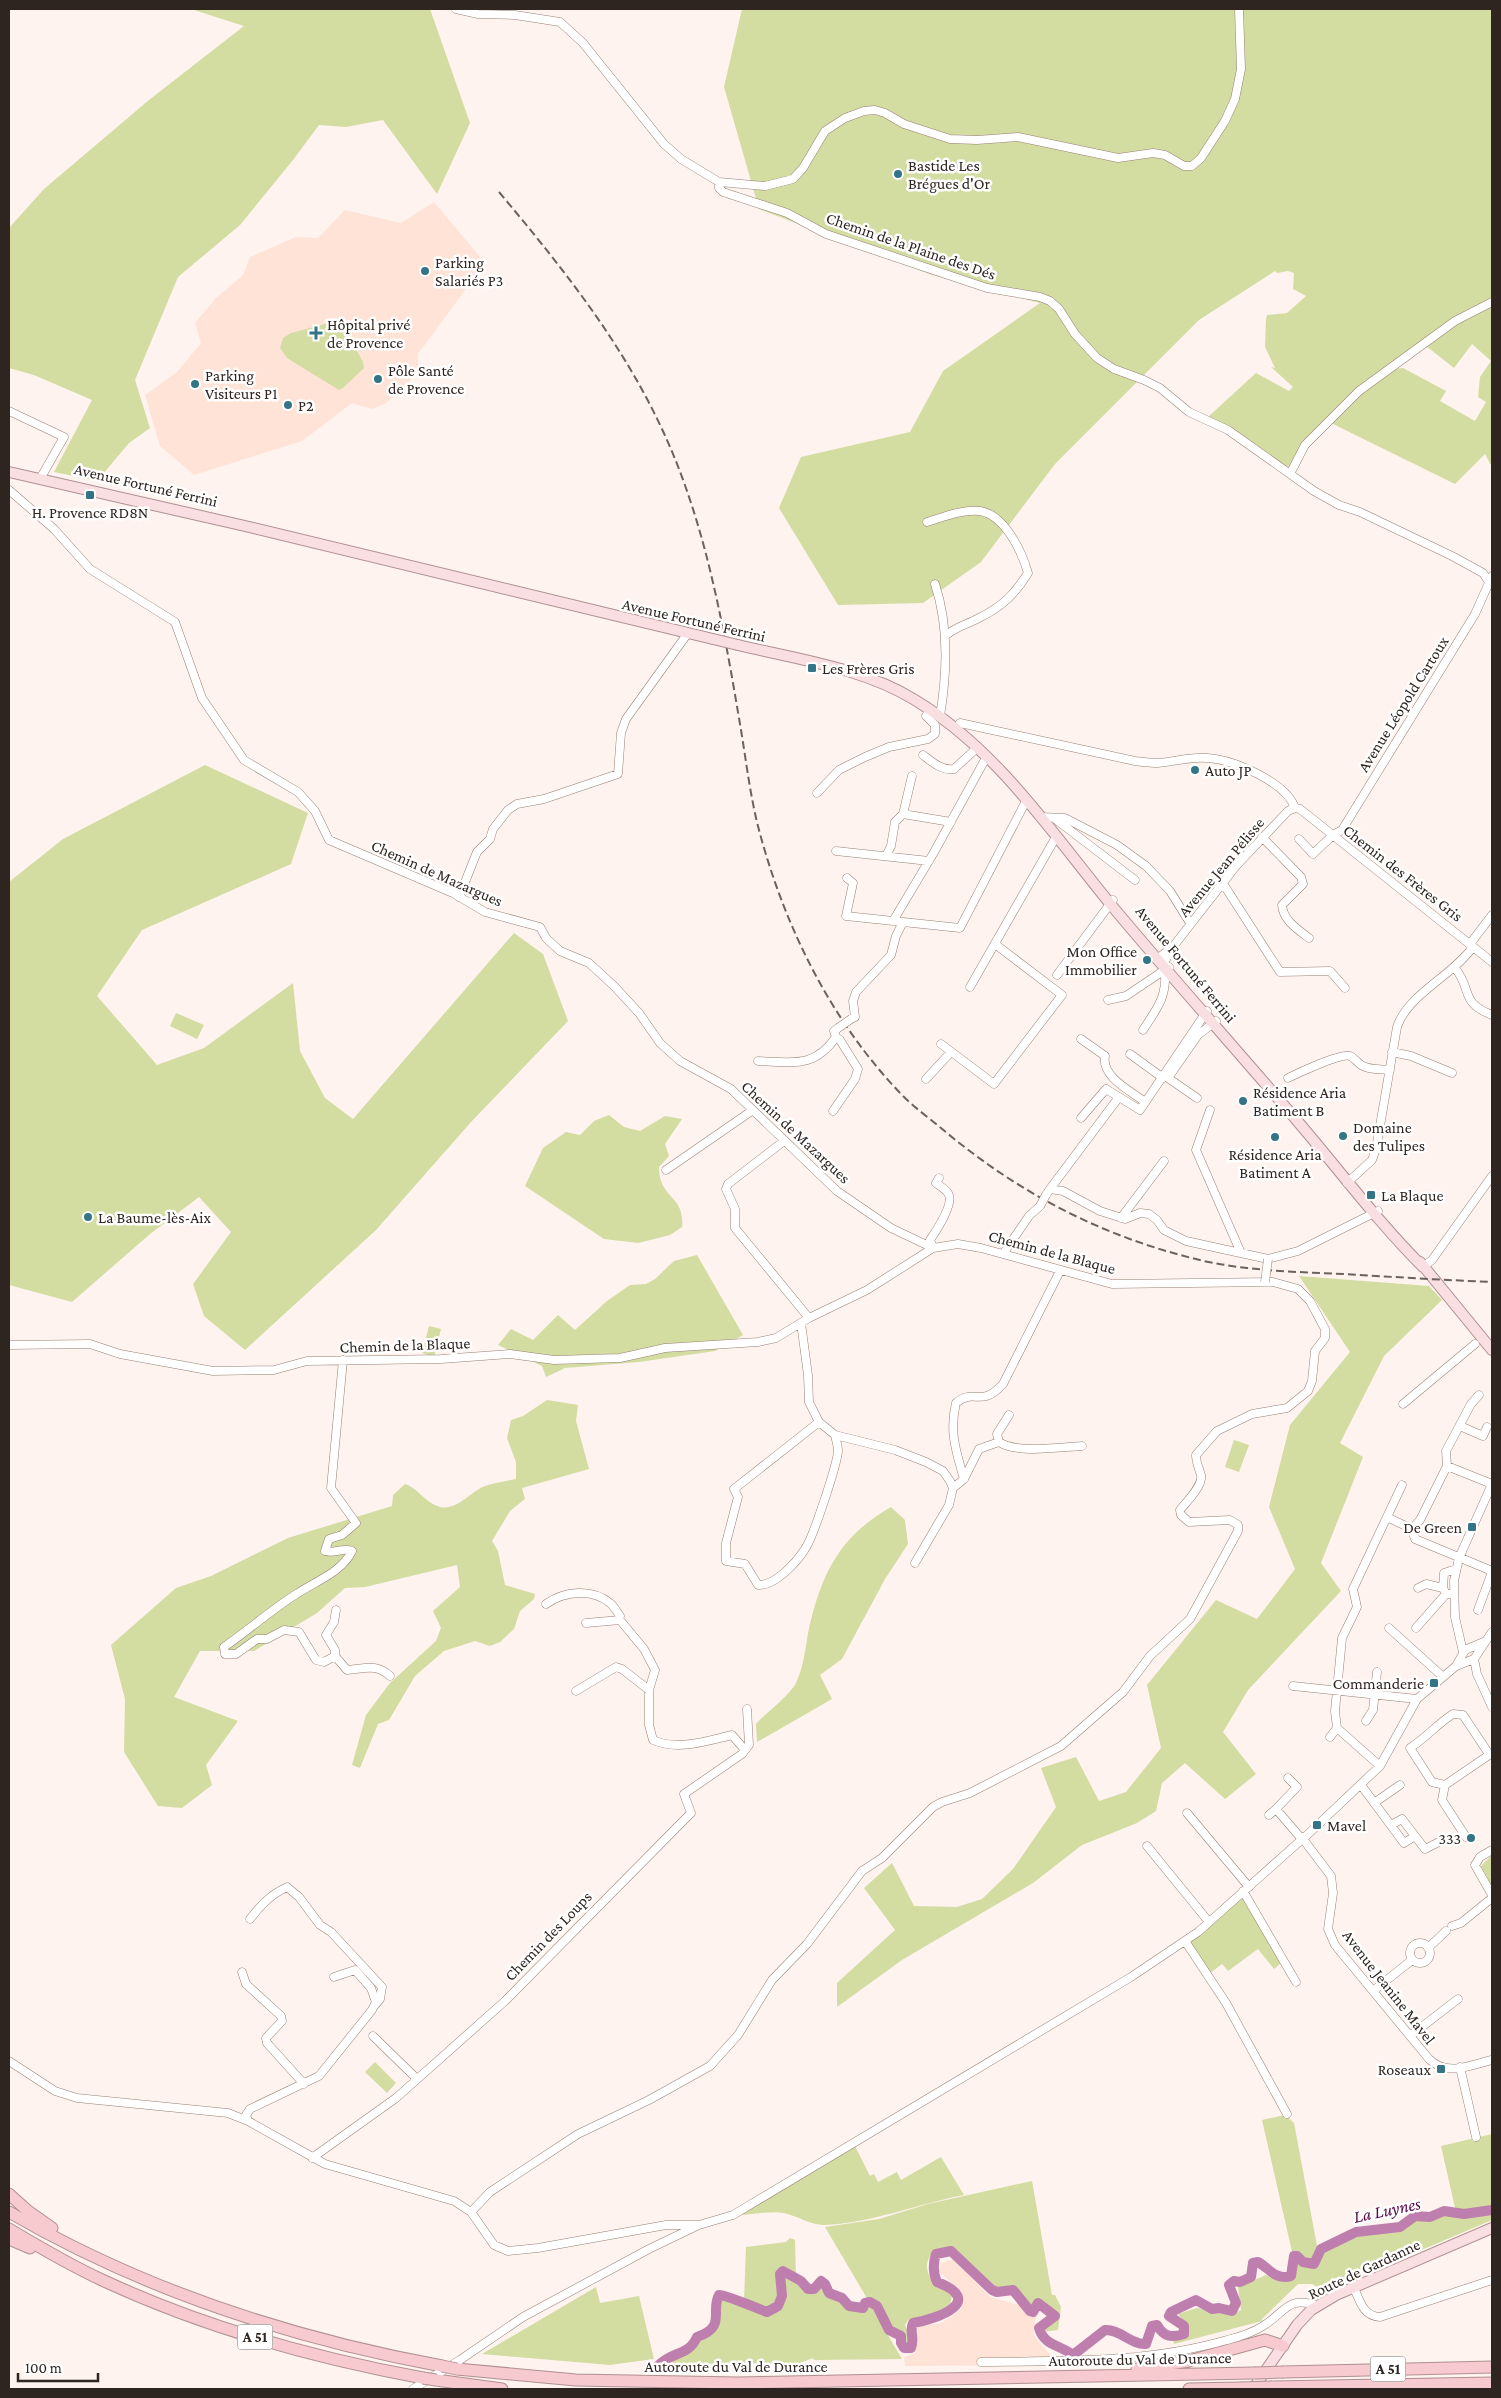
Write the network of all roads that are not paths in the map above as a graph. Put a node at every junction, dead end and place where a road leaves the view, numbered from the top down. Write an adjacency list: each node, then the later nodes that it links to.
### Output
1 (456, 9): 3 (street, Chemin de la Plaine des Dés)
2 (1239, 9): 4 (street)
3 (507, 12): 4 (street, Chemin de la Plaine des Dés)
4 (719, 182): 8 (street, Chemin de la Plaine des Dés)
5 (1492, 302): 8 (street)
6 (9, 412): 9 (street)
7 (9, 472): 9 (main road, Avenue Fortuné Ferrini)
8 (1290, 474): 13 (street)
9 (40, 478): 16 (main road, Avenue Fortuné Ferrini)
10 (9, 490): 42 (street, Chemin de Mazargues)
11 (927, 522): 17 (street)
12 (1492, 568): 13 (street)
13 (1483, 573): 14 (street)
14 (1491, 580): 32 (street, Avenue Léopold Cartoux)
15 (936, 584): 17 (street)
16 (688, 633): 18 (main road, Avenue Fortuné Ferrini, bridge); 42 (street)
17 (945, 636): 19 (street)
18 (930, 710): 19 (main road, Avenue Fortuné Ferrini); 25 (street)
19 (940, 716): 20 (main road, Avenue Fortuné Ferrini)
20 (956, 728): 21 (main road, Avenue Fortuné Ferrini); 27 (street, Chemin des Frères Gris)
21 (978, 747): 22 (street); 23 (main road, Avenue Fortuné Ferrini)
22 (923, 755)
23 (987, 756): 26 (main road, Avenue Fortuné Ferrini); 31 (street)
24 (912, 776): 28 (street)
25 (817, 793)
26 (1026, 801): 29 (main road, Avenue Fortuné Ferrini); 46 (street)
27 (1295, 808): 32 (street, Chemin des Frères Gris); 34 (street, Avenue Jean Pélisse)
28 (903, 814): 31 (street); 37 (street)
29 (1040, 817): 30 (street); 33 (main road, Avenue Fortuné Ferrini)
30 (1054, 818): 40 (street); 47 (street)
31 (951, 822): 38 (street)
32 (1333, 835): 35 (street, Avenue Léopold Cartoux); 50 (street, Chemin des Frères Gris)
33 (1056, 837): 43 (main road, Avenue Fortuné Ferrini); 49 (street)
34 (1262, 838): 41 (street, Avenue Jean Pélisse); 48 (street)
35 (1299, 839)
36 (836, 851): 37 (street)
37 (886, 856): 38 (street)
38 (929, 861): 45 (street)
39 (847, 878): 45 (street)
40 (1135, 880)
41 (1222, 882): 47 (street, Avenue Jean Pélisse); 56 (street)
42 (459, 896): 77 (street, Chemin de Mazargues)
43 (1111, 902): 52 (main road, Avenue Fortuné Ferrini); 54 (street)
44 (1492, 915): 50 (street)
45 (892, 921): 46 (street)
46 (903, 922): 62 (street, bridge)
47 (1190, 924): 52 (street, Avenue Jean Pélisse)
48 (1309, 938)
49 (995, 944): 55 (street); 65 (street)
50 (1472, 946): 51 (street, Chemin des Frères Gris); 53 (street)
51 (1492, 962)
52 (1164, 963): 57 (street); 58 (main road, Avenue Fortuné Ferrini); 61 (street)
53 (1455, 968): 59 (street); 66 (street)
54 (1057, 975)
55 (970, 987)
56 (1345, 988)
57 (1108, 1000)
58 (1205, 1013): 60 (main road, Avenue Fortuné Ferrini); 71 (street)
59 (1492, 1015)
60 (1214, 1023): 75 (street); 86 (main road, Avenue Fortuné Ferrini)
61 (1143, 1030)
62 (836, 1037): 68 (street); 79 (street)
63 (1081, 1038): 76 (street)
64 (941, 1044): 65 (street)
65 (951, 1052): 73 (street)
66 (1392, 1052): 69 (street); 70 (street)
67 (1130, 1054): 71 (street)
68 (758, 1061)
69 (1390, 1070): 72 (street); 86 (street)
70 (1452, 1073)
71 (1163, 1078): 76 (street)
72 (1288, 1078)
73 (926, 1079)
74 (1119, 1097): 76 (street); 80 (street); 87 (street)
75 (1196, 1098)
76 (1145, 1102)
77 (753, 1110): 81 (street, Chemin de Mazargues); 83 (street)
78 (1210, 1110): 91 (street)
79 (833, 1111)
80 (1081, 1118)
81 (784, 1141): 90 (street, Chemin de Mazargues); 98 (street)
82 (1164, 1161): 89 (street)
83 (666, 1170)
84 (1492, 1176): 94 (street)
85 (939, 1178): 90 (street)
86 (1349, 1181): 88 (main road, Avenue Fortuné Ferrini)
87 (1048, 1192): 89 (street); 92 (street, bridge)
88 (1376, 1213): 93 (street); 94 (main road, Avenue Fortuné Ferrini)
89 (1121, 1218): 91 (street)
90 (933, 1248): 92 (street, Chemin de la Blaque); 98 (street, Chemin de la Blaque)
91 (1241, 1253): 93 (street)
92 (1003, 1254): 95 (street, Chemin de la Blaque)
93 (1268, 1260): 96 (street, bridge)
94 (1424, 1267): 97 (main road, Avenue Fortuné Ferrini)
95 (1060, 1271): 96 (street, Chemin de la Blaque); 115 (street)
96 (1265, 1282): 195 (street, Chemin de la Blaque)
97 (1450, 1299): 102 (main road, Avenue Fortuné Ferrini); 103 (main road, Avenue Fortuné Ferrini)
98 (809, 1318): 99 (street, Chemin de la Blaque)
99 (801, 1323): 104 (street, Chemin de la Blaque); 108 (street)
100 (1475, 1344): 106 (street)
101 (9, 1345): 104 (street, Chemin de la Blaque)
102 (1492, 1346)
103 (1492, 1350)
104 (342, 1360): 136 (street)
105 (1479, 1395): 109 (street)
106 (1403, 1404)
107 (1009, 1415): 112 (street)
108 (819, 1422): 111 (street); 111 (street)
109 (1460, 1426): 110 (street); 114 (street)
110 (1488, 1427)
111 (835, 1435): 118 (street)
112 (999, 1442): 113 (street); 115 (street)
113 (1082, 1446)
114 (1448, 1466): 116 (street); 120 (street)
115 (964, 1479): 118 (street)
116 (1492, 1484): 121 (street)
117 (1402, 1485): 119 (street)
118 (952, 1488): 122 (street)
119 (1387, 1517): 120 (street); 142 (street)
120 (1412, 1528): 121 (street)
121 (1459, 1558): 123 (street); 124 (street)
122 (914, 1563)
123 (1456, 1569): 126 (street); 126 (street)
124 (1492, 1572): 129 (street)
125 (1418, 1588): 126 (street)
126 (1447, 1592): 133 (street); 135 (street)
127 (546, 1604): 130 (street)
128 (336, 1610): 136 (street)
129 (1478, 1610)
130 (619, 1620): 131 (street); 141 (street)
131 (586, 1623)
132 (1389, 1628): 139 (street)
133 (1416, 1628)
134 (1492, 1632): 135 (street)
135 (1469, 1655): 139 (street); 146 (street)
136 (335, 1656): 138 (street)
137 (1377, 1672): 144 (street)
138 (390, 1676)
139 (1442, 1676): 145 (street)
140 (1293, 1686): 142 (street)
141 (649, 1690): 143 (street); 151 (street)
142 (1336, 1690): 144 (street); 149 (street)
143 (576, 1691)
144 (1374, 1693): 145 (street); 148 (street)
145 (1417, 1699): 153 (street)
146 (1492, 1707)
147 (747, 1709): 151 (street)
148 (1366, 1721)
149 (1337, 1728): 150 (street); 153 (street)
150 (1330, 1737)
151 (745, 1750): 187 (street, Chemin des Loups)
152 (1491, 1754): 157 (street); 157 (street)
153 (1380, 1766): 155 (street)
154 (1288, 1778): 159 (street)
155 (1361, 1785): 158 (street); 165 (street)
156 (1400, 1785): 158 (street)
157 (1445, 1785): 164 (street)
158 (1374, 1803): 162 (street)
159 (1276, 1809): 161 (street); 165 (street, Avenue Jeanine Mavel)
160 (1187, 1813): 169 (street)
161 (1269, 1815)
162 (1391, 1825): 163 (street); 163 (street)
163 (1414, 1836): 166 (street)
164 (1466, 1837)
165 (1302, 1840): 169 (street); 179 (street, Avenue Jeanine Mavel)
166 (1442, 1841)
167 (1147, 1846): 172 (street)
168 (1492, 1850): 170 (street)
169 (1246, 1889): 172 (street); 178 (street)
170 (1492, 1896): 174 (street)
171 (250, 1920): 181 (street)
172 (1209, 1922): 173 (street)
173 (1185, 1940): 189 (street); 198 (street)
174 (1428, 1948): 175 (street); 175 (street)
175 (1412, 1960): 179 (street)
176 (242, 1972): 188 (street)
177 (334, 1977): 181 (street)
178 (1296, 1982)
179 (1373, 1991): 183 (street, Avenue Jeanine Mavel)
180 (1458, 1998): 183 (street)
181 (374, 2007): 188 (street)
182 (372, 2036): 187 (street)
183 (1410, 2036): 186 (street, Avenue Jeanine Mavel)
184 (1492, 2060): 186 (street, Avenue Jeanine Mavel)
185 (9, 2061): 190 (street)
186 (1460, 2067): 191 (street)
187 (417, 2079): 192 (street, Chemin des Loups)
188 (304, 2084): 190 (street)
189 (1287, 2114)
190 (248, 2121): 192 (street)
191 (1476, 2137)
192 (312, 2158): 195 (street)
193 (9, 2194): 200 (highway)
194 (9, 2212): 200 (highway, Autoroute du Val de Durance / A 51)
195 (471, 2212): 198 (street)
196 (1492, 2228): 203 (main road, Route de Gardanne)
197 (9, 2229): 201 (highway, A 51)
198 (683, 2229): 211 (street)
199 (9, 2239): 201 (highway)
200 (125, 2271): 208 (highway, Autoroute du Val de Durance / A 51, bridge)
201 (93, 2276): 212 (highway, A 51, bridge)
202 (1492, 2280): 203 (street)
203 (1354, 2288): 204 (main road, Route de Gardanne)
204 (1318, 2306): 205 (main road, Route de Gardanne); 206 (street)
205 (1279, 2349): 208 (highway); 214 (main road, Route de Gardanne)
206 (981, 2362)
207 (1492, 2367): 208 (highway, Autoroute du Val de Durance / A 51, bridge)
208 (970, 2379)
209 (1492, 2382): 210 (highway, Autoroute du Val de Durance / A 51, bridge)
210 (1241, 2388): 213 (highway, Autoroute du Val de Durance / A 51)
211 (414, 2389)
212 (502, 2389)
213 (1188, 2389)
214 (1253, 2389)

